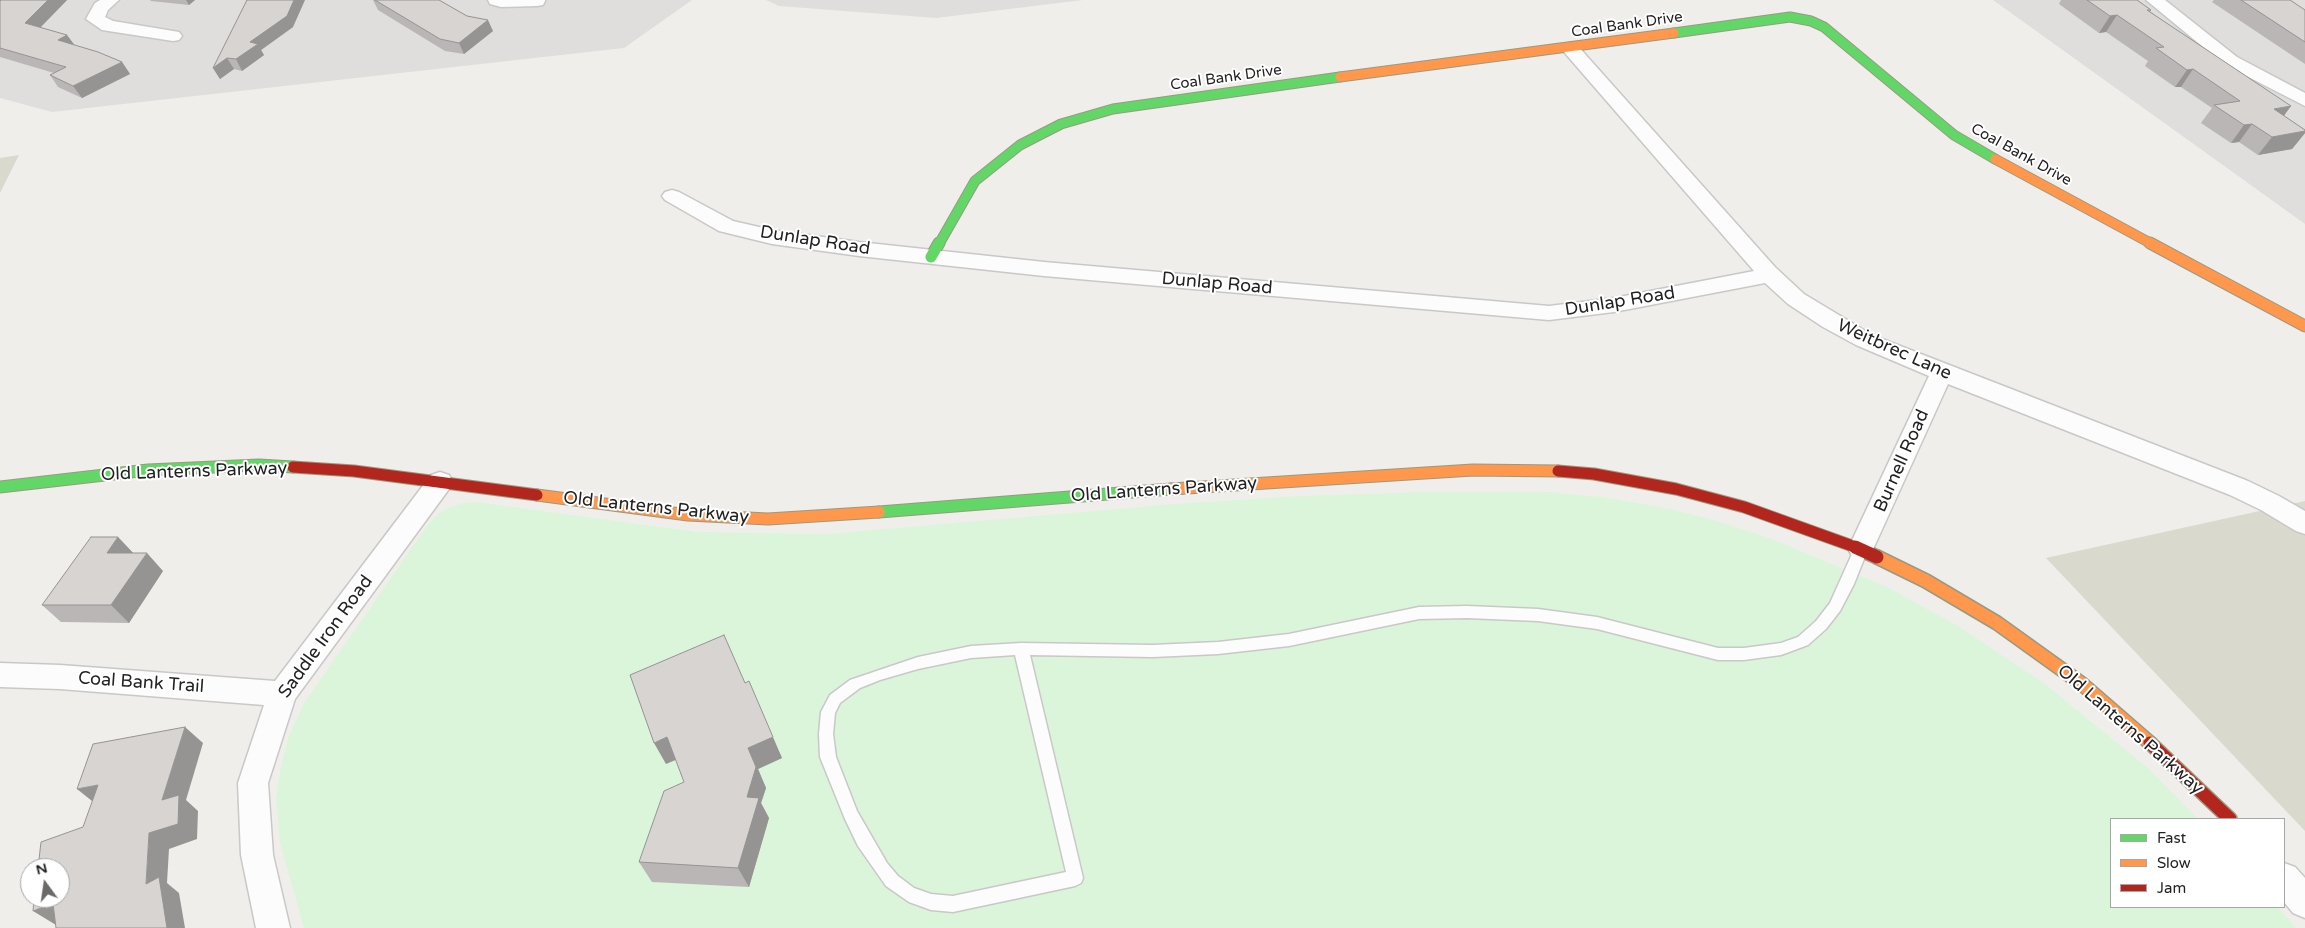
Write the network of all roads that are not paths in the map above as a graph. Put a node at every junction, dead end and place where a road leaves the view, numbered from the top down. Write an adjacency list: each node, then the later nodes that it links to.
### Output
1 (111, 0): 5 (street)
2 (496, 0): 4 (street)
3 (2154, 0): 7 (street)
4 (537, 1)
5 (173, 36)
6 (1570, 48): 9 (street, Coal Bank Drive); 10 (street, Weitbrec Lane); 11 (street, Coal Bank Drive)
7 (2305, 100)
8 (672, 196): 9 (street, Dunlap Road)
9 (931, 257): 10 (street, Dunlap Road)
10 (1769, 275): 12 (street, Weitbrec Lane)
11 (2305, 326)
12 (1942, 372): 15 (street, Weitbrec Lane); 16 (street, Burnell Road)
13 (440, 482): 14 (street, Old Lanterns Parkway); 16 (street, Old Lanterns Parkway); 19 (street, Saddle Iron Road)
14 (0, 487)
15 (2305, 524)
16 (1861, 549): 17 (lane); 20 (street, Old Lanterns Parkway)
17 (1021, 649): 17 (lane)
18 (0, 675): 19 (street, Coal Bank Trail)
19 (282, 694): 23 (street, Saddle Iron Road)
20 (2229, 818)
21 (2285, 879): 22 (street)
22 (2305, 902)
23 (273, 928)

